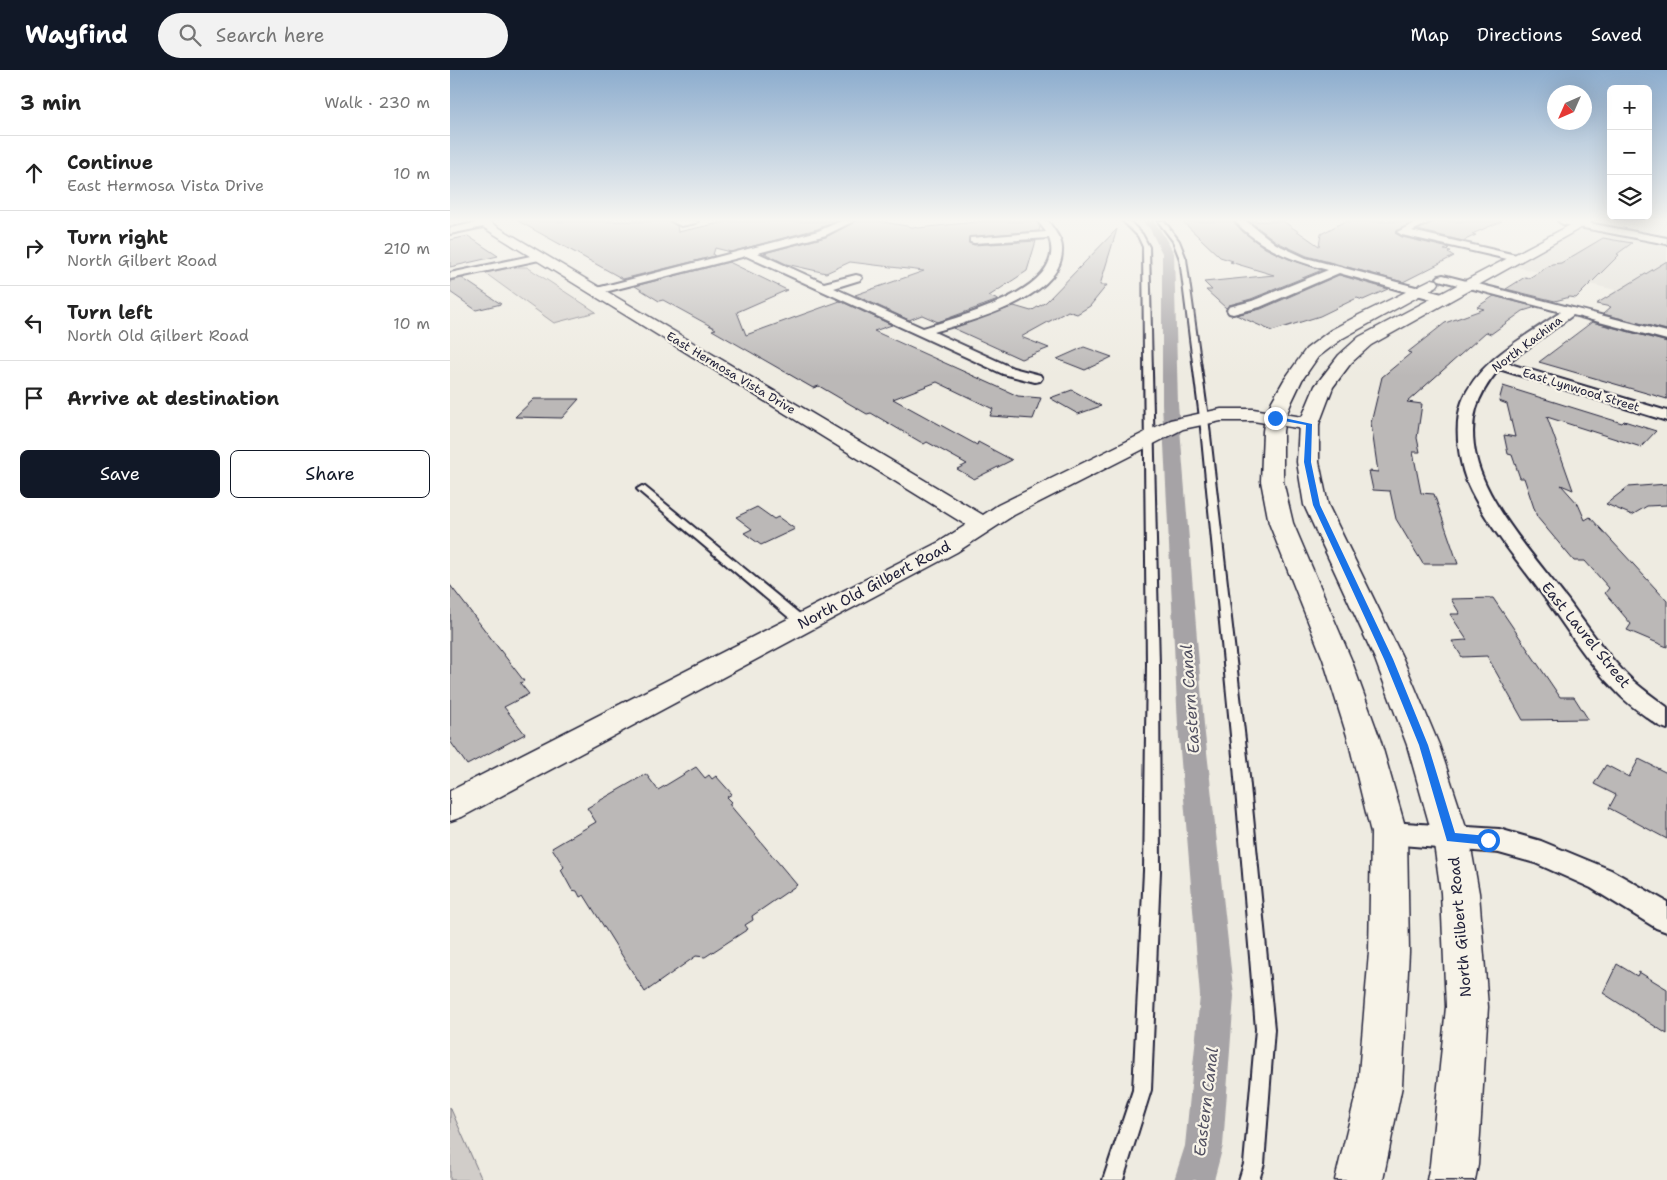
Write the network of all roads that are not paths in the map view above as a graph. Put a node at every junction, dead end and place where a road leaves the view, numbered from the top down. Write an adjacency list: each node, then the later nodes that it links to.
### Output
1 (465, 273): 12 (street)
2 (566, 273): 17 (main road, East Hermosa Vista Drive)
3 (669, 273): 17 (street)
4 (792, 273): 16 (street)
5 (1050, 273): 22 (street)
6 (1147, 273): 30 (lane)
7 (1184, 273): 27 (lane)
8 (1331, 273): 20 (street)
9 (1349, 273): 18 (street)
10 (1452, 273): 14 (main road)
11 (1489, 273): 15 (main road, North Gilbert Road)
12 (450, 276)
13 (856, 278): 16 (street)
14 (1443, 278): 15 (street); 18 (main road)
15 (1468, 284): 19 (main road, North Gilbert Road); 21 (street)
16 (824, 287): 22 (street)
17 (597, 291): 32 (main road, East Hermosa Vista Drive)
18 (1417, 291): 19 (street); 28 (main road)
19 (1442, 298): 29 (main road, North Gilbert Road)
20 (1233, 310)
21 (1571, 311): 23 (street); 24 (street, North Kachina)
22 (922, 332): 25 (street)
23 (1667, 336)
24 (1496, 364): 26 (street, East Lynwood Street); 33 (street, North Kachina)
25 (1035, 378)
26 (1667, 416)
27 (1200, 418): 28 (main road, North Old Gilbert Road); 30 (main road, North Old Gilbert Road); 41 (lane)
28 (1275, 418): 29 (main road, North Old Gilbert Road); 37 (main road)
29 (1309, 424): 38 (main road, North Gilbert Road)
30 (1152, 436): 32 (main road, North Old Gilbert Road); 40 (lane)
31 (642, 489): 34 (lane)
32 (983, 525): 34 (main road, North Old Gilbert Road)
33 (1513, 541): 35 (street, East Laurel Street)
34 (803, 623): 36 (main road, North Old Gilbert Road)
35 (1667, 720)
36 (450, 807)
37 (1389, 832): 38 (street); 42 (main road)
38 (1451, 837): 39 (street); 43 (main road, North Gilbert Road)
39 (1667, 918)
40 (1113, 1180)
41 (1250, 1180)
42 (1359, 1180)
43 (1451, 1180)

